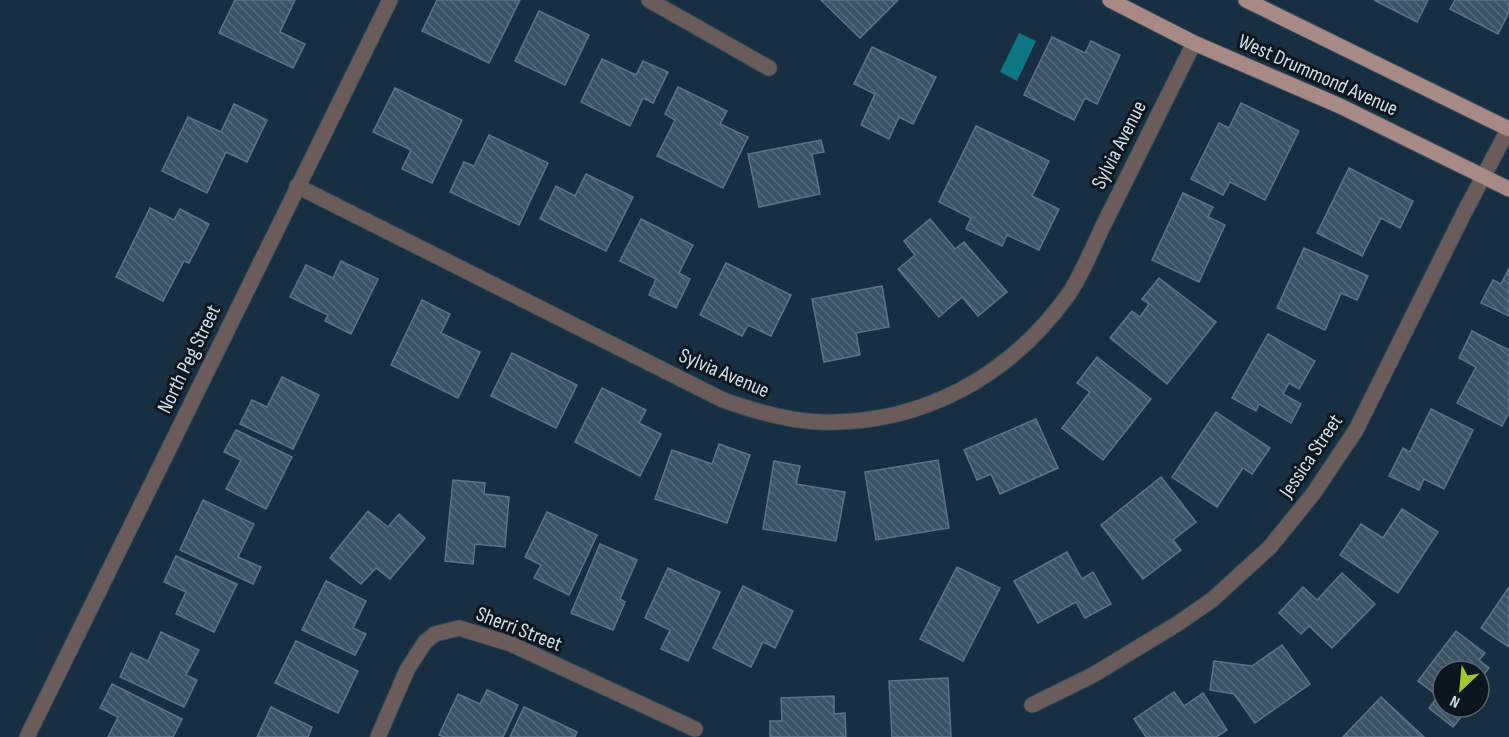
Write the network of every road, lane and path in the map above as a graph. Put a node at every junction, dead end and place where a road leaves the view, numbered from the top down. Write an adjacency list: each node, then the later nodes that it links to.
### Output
1 (390, 0): 9 (street, North Peg Street)
2 (649, 0): 6 (street)
3 (1110, 0): 5 (main road, West Drummond Avenue)
4 (1246, 0): 7 (main road, West Drummond Avenue)
5 (1194, 43): 8 (main road, West Drummond Avenue); 9 (street, Sylvia Avenue)
6 (769, 68)
7 (1509, 129): 8 (street, Jessica Street)
8 (1483, 177): 10 (main road, West Drummond Avenue); 11 (street, Jessica Street)
9 (297, 186): 13 (street, North Peg Street)
10 (1509, 189)
11 (1032, 705)
12 (695, 729): 14 (street, Sherri Street)
13 (27, 737)
14 (378, 737)

